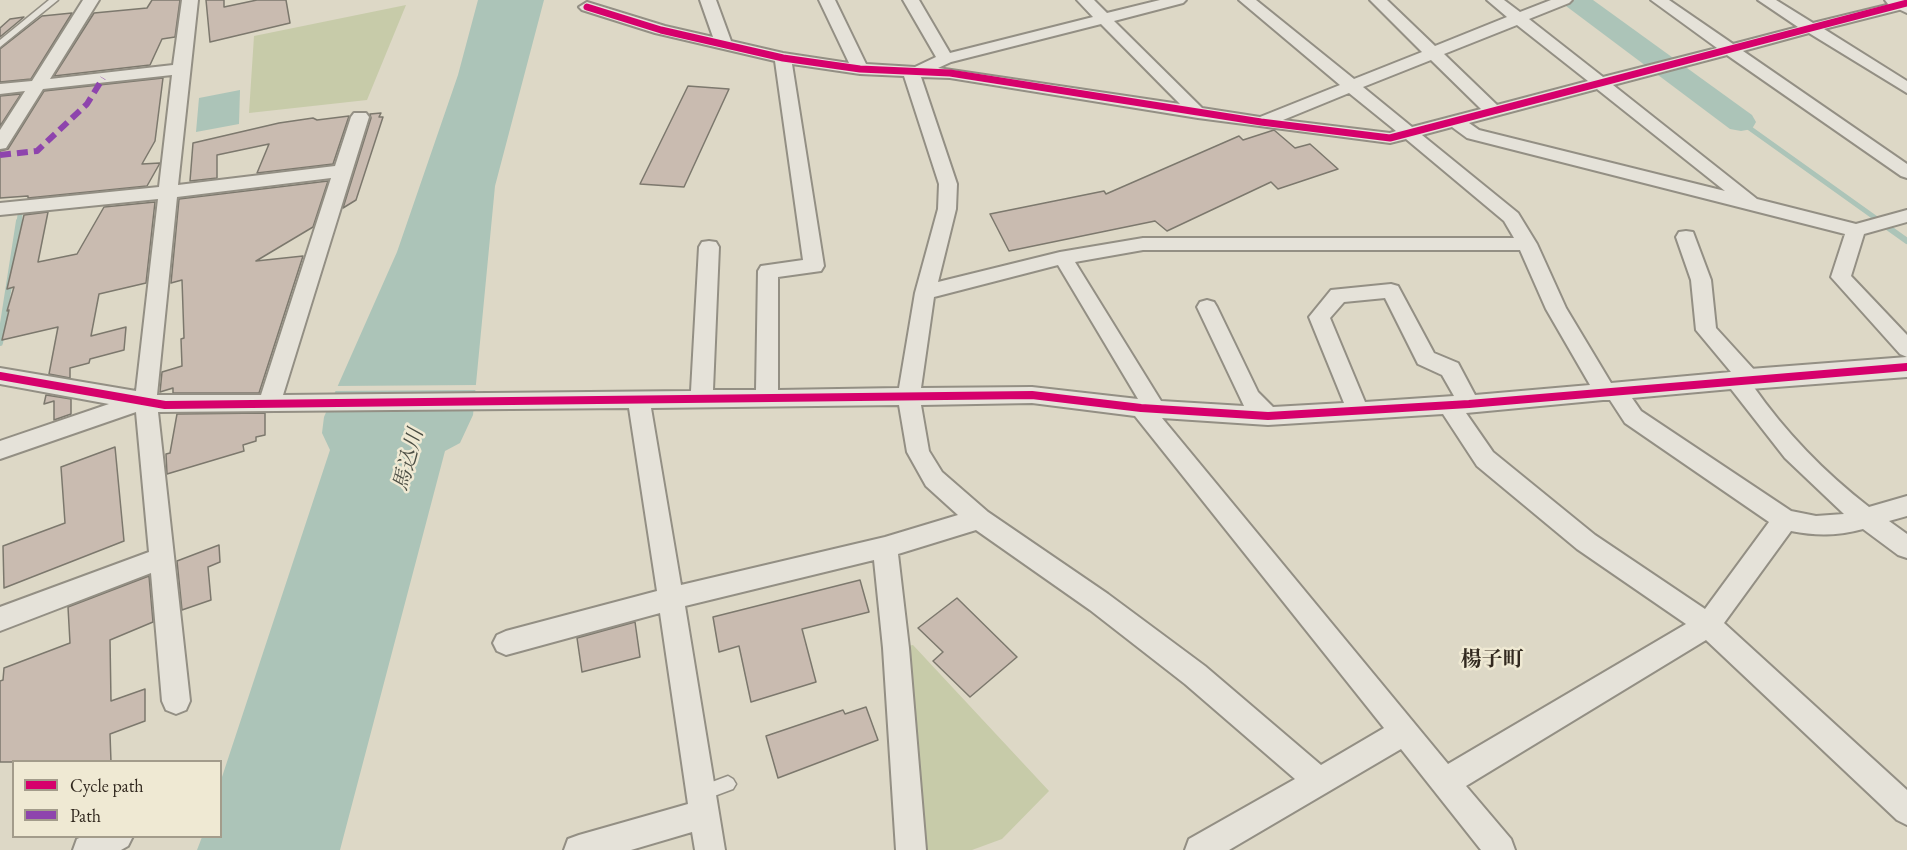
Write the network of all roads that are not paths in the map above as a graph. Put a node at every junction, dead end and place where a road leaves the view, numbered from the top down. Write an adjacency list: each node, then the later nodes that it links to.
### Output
1 (54, 0): 21 (lane)
2 (91, 0): 32 (street)
3 (190, 0): 27 (street)
4 (708, 0): 22 (street)
5 (827, 0): 28 (street)
6 (911, 0): 26 (street)
7 (1084, 0): 19 (street)
8 (1178, 0): 19 (street)
9 (1246, 0): 33 (street)
10 (1378, 0): 24 (street)
11 (1495, 0): 18 (street)
12 (1564, 0): 18 (street)
13 (1659, 0): 23 (street)
14 (1766, 0): 20 (street)
15 (1781, 0): 20 (street)
16 (1903, 4): 20 (street)
17 (587, 7): 22 (street)
18 (1518, 18): 24 (street); 31 (street)
19 (1104, 19): 26 (street); 37 (street)
20 (1816, 27): 23 (street); 30 (street); 34 (street)
21 (0, 44)
22 (724, 45): 25 (street)
23 (1730, 50): 31 (street); 44 (street)
24 (1431, 54): 33 (street); 36 (street)
25 (783, 58): 28 (street); 63 (street)
26 (945, 59): 29 (street)
27 (181, 69): 32 (street); 45 (street)
28 (860, 69): 29 (street)
29 (910, 72): 37 (street); 54 (street)
30 (1907, 78)
31 (1599, 83): 36 (street); 46 (street)
32 (37, 85): 35 (street); 42 (street)
33 (1352, 86): 40 (street); 41 (street)
34 (1907, 88)
35 (0, 89)
36 (1492, 111): 39 (street)
37 (1198, 113): 40 (street)
38 (360, 117): 43 (street)
39 (1454, 120): 41 (street); 46 (street)
40 (1261, 122): 41 (street)
41 (1409, 132): 51 (street)
42 (0, 144)
43 (342, 171): 45 (street); 66 (street)
44 (1907, 172)
45 (168, 192): 47 (street); 65 (street)
46 (1754, 205): 49 (street)
47 (0, 209)
48 (1907, 216): 49 (street)
49 (1856, 230): 56 (street)
50 (1686, 237): 59 (street)
51 (1527, 244): 53 (street); 60 (street)
52 (709, 247): 62 (street)
53 (1063, 258): 54 (street); 68 (street)
54 (924, 293): 61 (street)
55 (1207, 308): 70 (street)
56 (1907, 349)
57 (1907, 367): 59 (street)
58 (0, 376): 65 (street)
59 (1743, 379): 60 (street); 73 (street)
60 (1610, 392): 67 (street); 75 (street)
61 (909, 396): 63 (street); 68 (street); 74 (street)
62 (702, 398): 63 (street); 64 (street)
63 (766, 398)
64 (639, 399): 66 (street); 79 (street)
65 (146, 400): 66 (street); 71 (street); 78 (street)
66 (280, 404)
67 (1459, 405): 69 (street); 69 (street); 81 (street)
68 (1148, 408): 70 (street); 84 (street)
69 (1358, 411): 70 (street)
70 (1268, 416)
71 (0, 450)
72 (1907, 506): 73 (street)
73 (1865, 518): 75 (street); 77 (street)
74 (980, 519): 76 (street); 85 (street)
75 (1785, 520): 81 (street)
76 (885, 548): 79 (street); 94 (street)
77 (1907, 548)
78 (163, 557): 80 (street); 83 (street)
79 (669, 599): 82 (street); 88 (street)
80 (0, 619)
81 (1708, 625): 86 (street); 89 (street)
82 (506, 643)
83 (176, 701)
84 (1404, 732): 85 (street); 86 (street)
85 (1318, 781): 95 (street)
86 (1445, 782): 96 (street)
87 (728, 784): 88 (lane)
88 (703, 804): 92 (street); 93 (street)
89 (1907, 810)
90 (116, 838): 91 (street)
91 (88, 850)
92 (579, 850)
93 (710, 850)
94 (911, 850)
95 (1200, 850)
96 (1500, 850)

